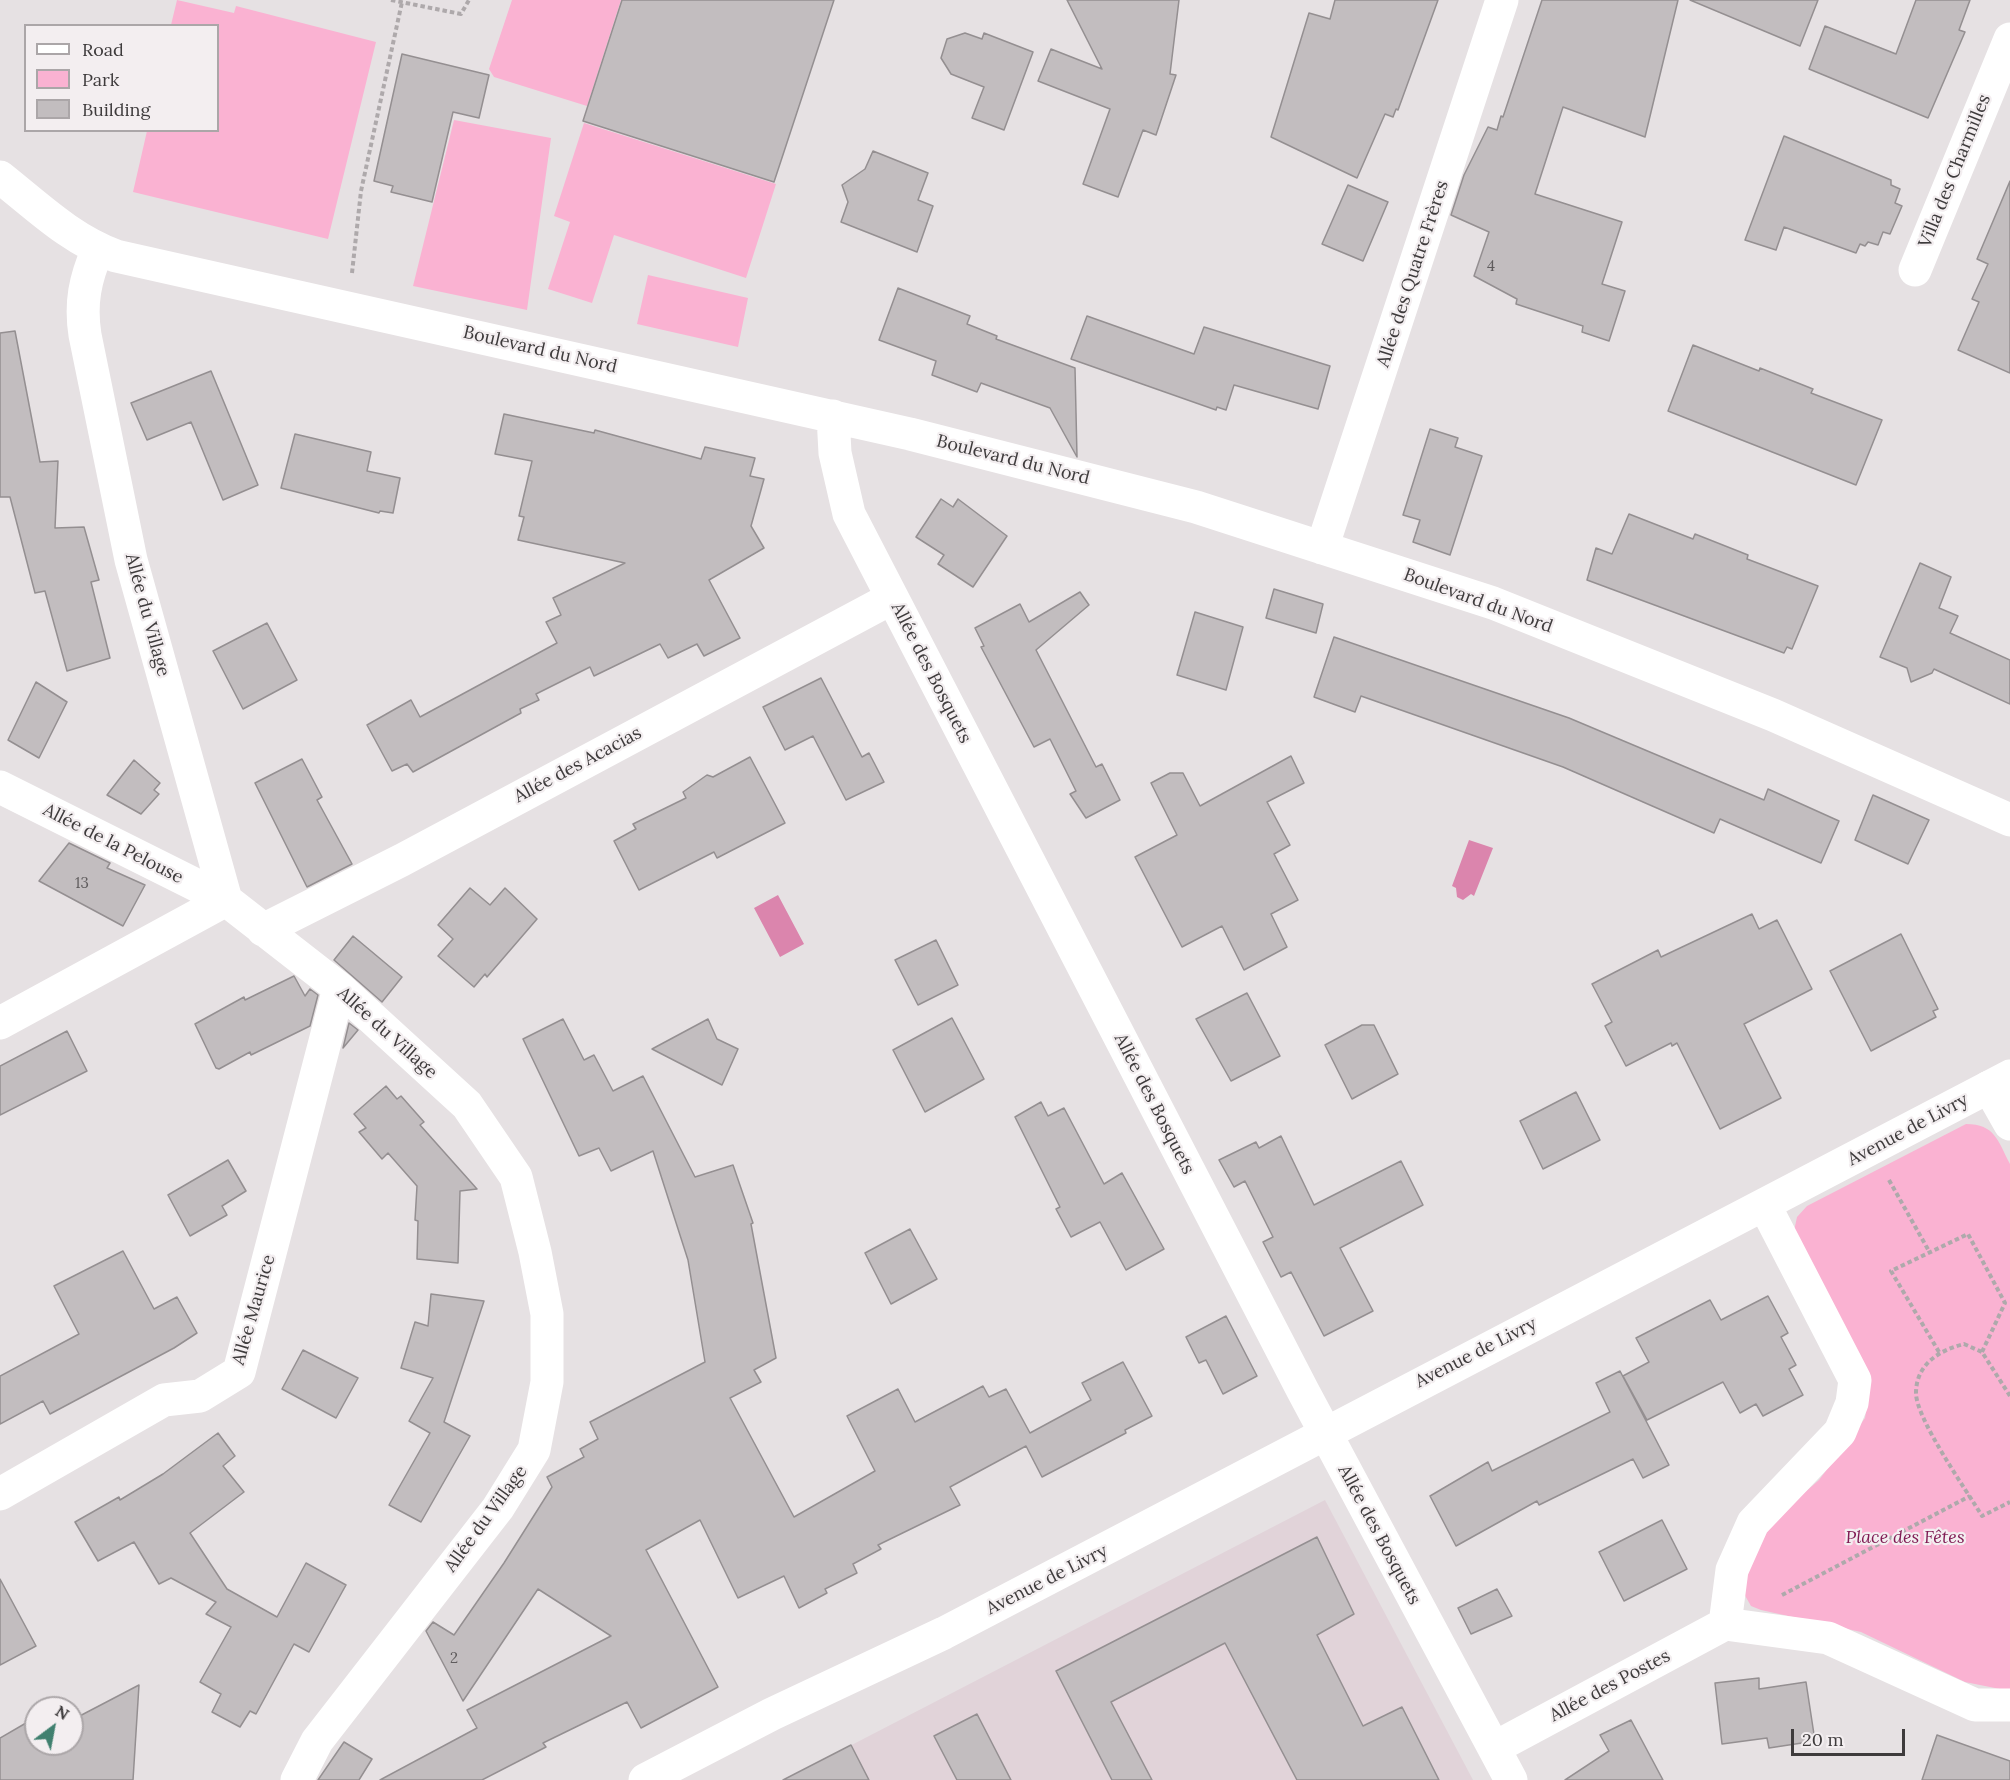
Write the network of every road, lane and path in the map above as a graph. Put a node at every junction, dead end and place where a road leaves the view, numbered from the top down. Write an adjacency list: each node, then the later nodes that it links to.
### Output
1 (391, 0): 4 (path)
2 (469, 0): 4 (path)
3 (1503, 0): 11 (street, Allée des Quatre Frères)
4 (402, 2): 9 (path)
5 (2010, 39): 8 (street, Villa des Charmilles)
6 (0, 177): 7 (street, Boulevard du Nord)
7 (98, 249): 9 (street, Boulevard du Nord); 15 (street, Allée du Village)
8 (1915, 270)
9 (344, 306): 10 (street, Boulevard du Nord)
10 (833, 416): 11 (street, Boulevard du Nord); 12 (street, Allée des Bosquets)
11 (1322, 548): 14 (street, Boulevard du Nord)
12 (892, 598): 16 (street, Allée des Acacias); 27 (street, Allée des Bosquets)
13 (0, 787): 15 (street, Allée de la Pelouse)
14 (2010, 820)
15 (226, 900): 16 (street, Allée du Village); 18 (street)
16 (263, 930): 17 (street, Allée du Village)
17 (339, 988): 28 (street, Allée Maurice); 36 (street, Allée du Village)
18 (0, 1023)
19 (2000, 1082): 20 (street); 21 (street, Avenue de Livry)
20 (2010, 1124)
21 (1871, 1150): 22 (street, Avenue de Livry); 23 (path)
22 (1765, 1206): 27 (street, Avenue de Livry); 32 (street)
23 (1930, 1252): 24 (path); 25 (path)
24 (1939, 1352): 25 (path); 29 (path)
25 (1982, 1352): 26 (path)
26 (2010, 1396)
27 (1325, 1434): 33 (street, Avenue de Livry); 35 (street, Allée des Bosquets)
28 (0, 1494)
29 (1970, 1496): 30 (path); 31 (path)
30 (2010, 1502)
31 (1776, 1598)
32 (1725, 1624): 34 (street); 35 (street, Allée des Postes)
33 (944, 1633): 37 (street, Avenue de Livry); 38 (street, Avenue de Livry)
34 (2010, 1705)
35 (1494, 1748): 39 (street, Allée des Bosquets)
36 (297, 1780)
37 (645, 1780)
38 (694, 1780)
39 (1511, 1780)

